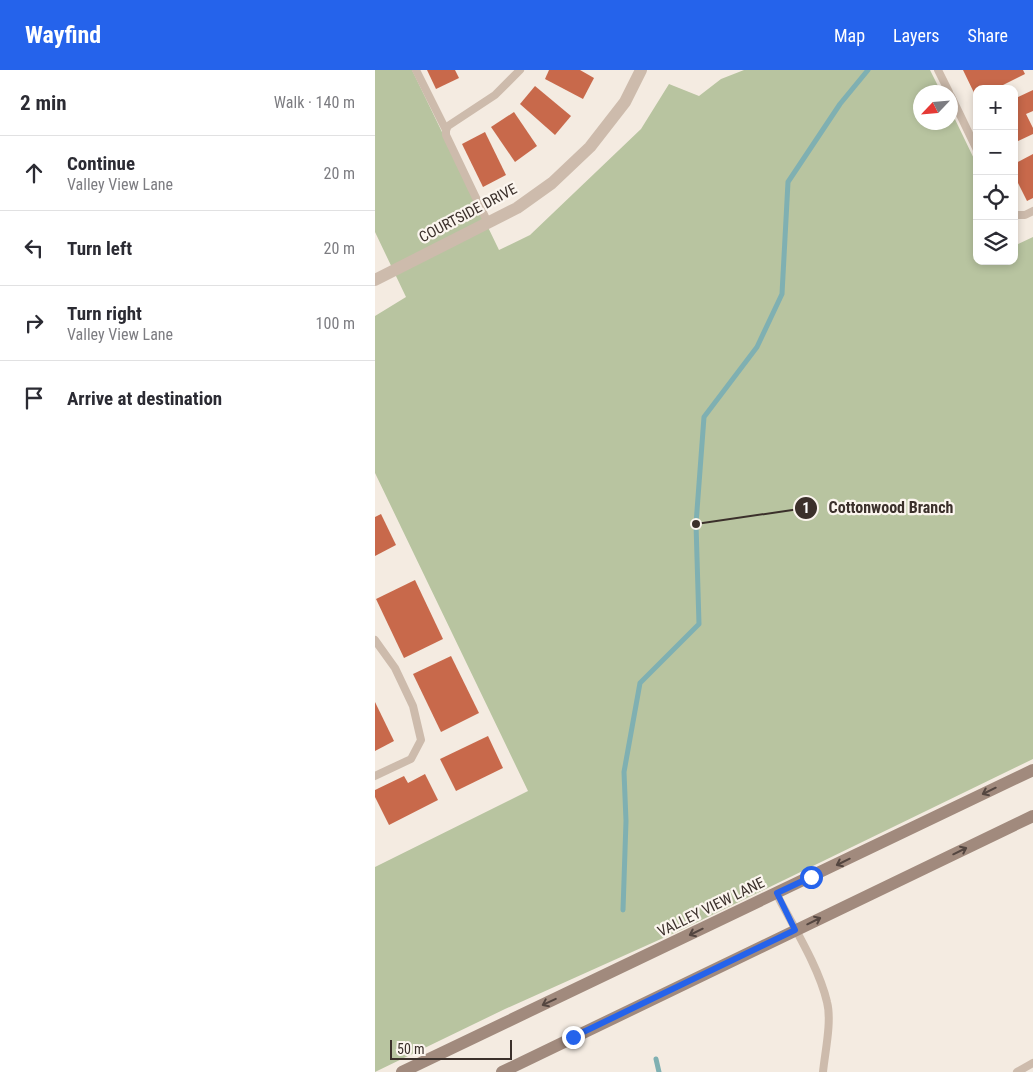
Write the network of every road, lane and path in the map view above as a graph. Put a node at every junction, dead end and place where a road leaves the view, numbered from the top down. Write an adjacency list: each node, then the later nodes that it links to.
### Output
1 (416, 70): 7 (lane)
2 (520, 70): 7 (lane)
3 (641, 70): 11 (street, COURTSIDE DRIVE)
4 (938, 70): 5 (lane)
5 (946, 85)
6 (958, 111): 8 (lane)
7 (446, 130): 11 (lane)
8 (973, 142)
9 (1033, 211): 10 (lane)
10 (1018, 215)
11 (488, 223): 12 (street, COURTSIDE DRIVE)
12 (375, 280)
13 (375, 640): 15 (lane)
14 (1033, 770): 17 (main road, VALLEY VIEW LANE, one-way to 17)
15 (375, 776)
16 (1033, 816): 18 (main road, one-way to 16)
17 (777, 893): 18 (lane); 20 (main road, VALLEY VIEW LANE, one-way to 20)
18 (795, 930): 21 (main road); 22 (lane)
19 (1033, 1063): 23 (lane)
20 (402, 1072)
21 (502, 1072)
22 (823, 1072)
23 (1017, 1072)

